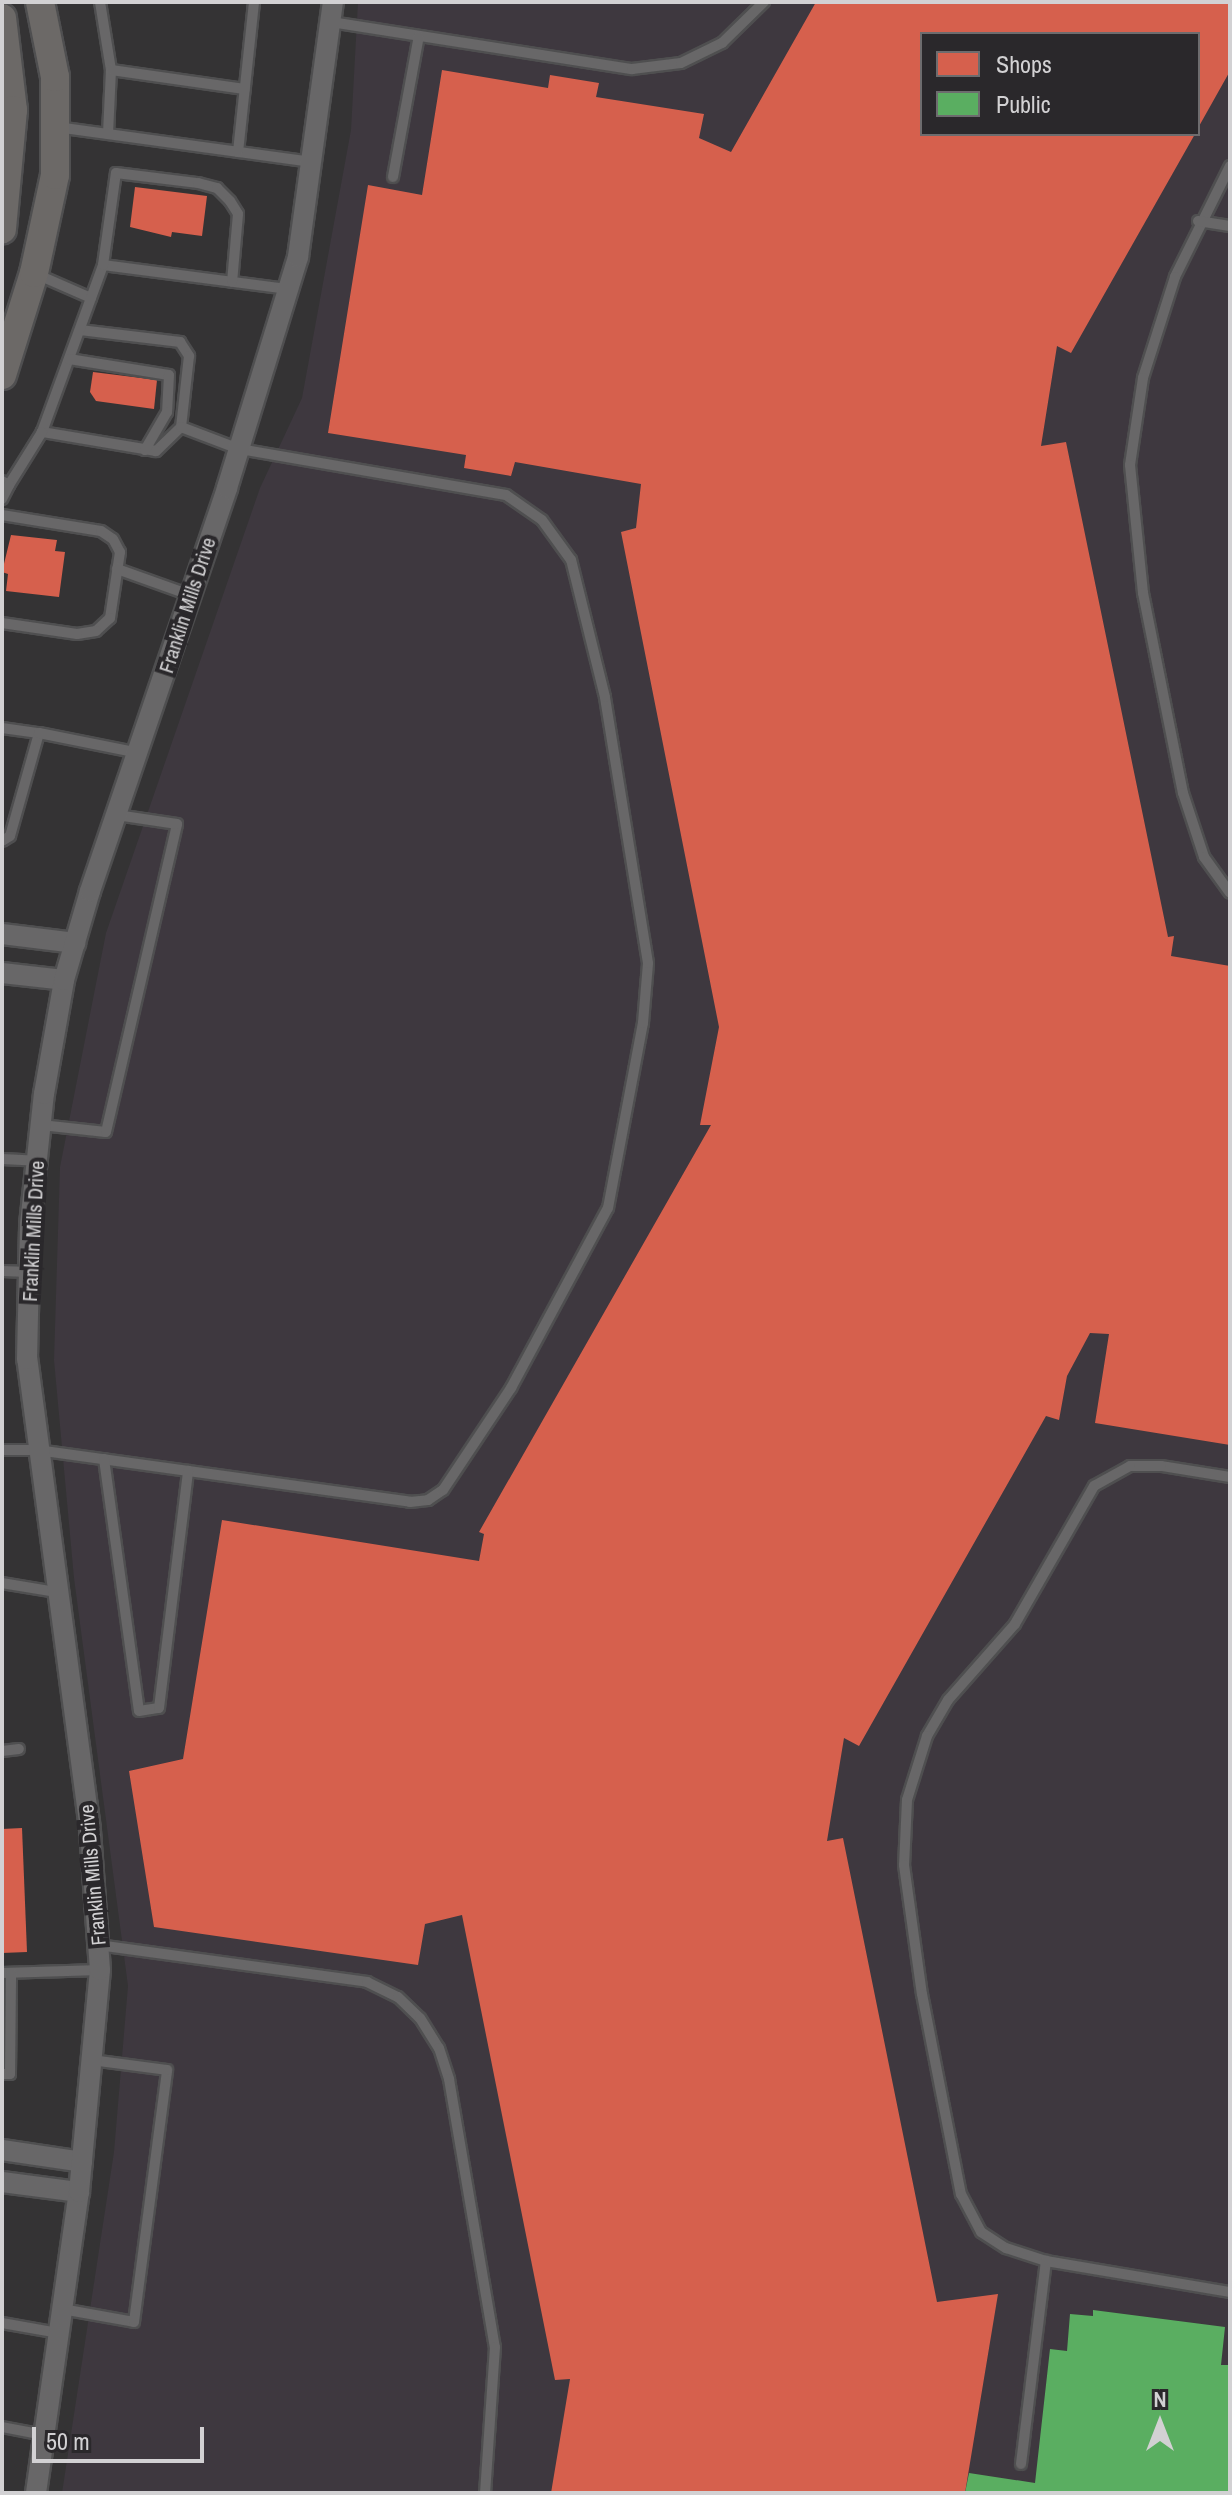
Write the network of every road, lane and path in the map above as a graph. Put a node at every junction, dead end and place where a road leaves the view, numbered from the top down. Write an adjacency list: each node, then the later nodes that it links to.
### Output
1 (40, 2): 10 (street)
2 (100, 2): 8 (lane)
3 (254, 2): 9 (lane)
4 (764, 2): 7 (lane)
5 (332, 12): 7 (lane); 13 (street, Franklin Mills Drive)
6 (2, 18): 18 (street)
7 (419, 36): 15 (lane)
8 (111, 70): 9 (lane); 11 (lane)
9 (245, 89): 12 (lane)
10 (55, 127): 11 (lane); 20 (street)
11 (108, 134): 12 (lane)
12 (238, 152): 13 (lane)
13 (311, 162): 22 (street, Franklin Mills Drive)
14 (1230, 166): 16 (lane)
15 (393, 177)
16 (1198, 221): 17 (lane); 42 (lane)
17 (1230, 226)
18 (2, 229)
19 (103, 265): 21 (lane); 21 (lane); 23 (lane)
20 (34, 273): 23 (lane); 26 (street)
21 (232, 282): 22 (lane)
22 (288, 289): 29 (street, Franklin Mills Drive)
23 (91, 298): 24 (lane)
24 (80, 330): 25 (lane); 27 (lane)
25 (69, 359): 28 (lane); 30 (lane)
26 (2, 375)
27 (181, 427): 29 (lane); 30 (lane)
28 (42, 432): 30 (lane); 31 (lane)
29 (239, 449): 35 (street, Franklin Mills Drive); 55 (lane)
30 (145, 450)
31 (6, 483): 32 (lane)
32 (2, 499)
33 (2, 515): 34 (lane)
34 (117, 569): 35 (lane); 36 (lane)
35 (190, 595): 39 (street, Franklin Mills Drive)
36 (2, 623)
37 (2, 728): 38 (lane)
38 (39, 733): 39 (lane); 41 (lane)
39 (139, 753): 40 (street, Franklin Mills Drive)
40 (117, 815): 44 (street, Franklin Mills Drive); 47 (lane)
41 (2, 841)
42 (1230, 893)
43 (2, 934): 44 (street)
44 (75, 943): 46 (street, Franklin Mills Drive)
45 (2, 973): 46 (street)
46 (64, 980): 47 (street, Franklin Mills Drive)
47 (41, 1125): 49 (street, Franklin Mills Drive)
48 (2, 1159): 49 (lane)
49 (37, 1161): 51 (street, Franklin Mills Drive)
50 (2, 1271): 51 (lane)
51 (29, 1272): 53 (street, Franklin Mills Drive)
52 (2, 1450): 53 (lane)
53 (37, 1450): 54 (lane); 58 (street, Franklin Mills Drive)
54 (104, 1459): 55 (lane); 55 (lane)
55 (188, 1471)
56 (1230, 1477): 70 (lane)
57 (2, 1583): 58 (lane)
58 (56, 1592): 61 (street, Franklin Mills Drive)
59 (19, 1749): 60 (lane)
60 (2, 1751)
61 (98, 1945): 62 (street, Franklin Mills Drive); 79 (lane)
62 (100, 1970): 63 (lane); 64 (street, Franklin Mills Drive)
63 (7, 1973): 65 (lane)
64 (91, 2060): 67 (street, Franklin Mills Drive); 72 (lane)
65 (2, 2074)
66 (2, 2150): 67 (street)
67 (82, 2162): 69 (street, Franklin Mills Drive)
68 (2, 2182): 69 (street)
69 (79, 2192): 72 (street, Franklin Mills Drive)
70 (1046, 2261): 71 (lane); 77 (lane)
71 (1230, 2292)
72 (62, 2309): 74 (street, Franklin Mills Drive)
73 (2, 2323): 74 (lane)
74 (59, 2333): 76 (street, Franklin Mills Drive)
75 (2, 2427): 76 (lane)
76 (44, 2435): 78 (street, Franklin Mills Drive)
77 (1021, 2464)
78 (36, 2493)
79 (485, 2493)

